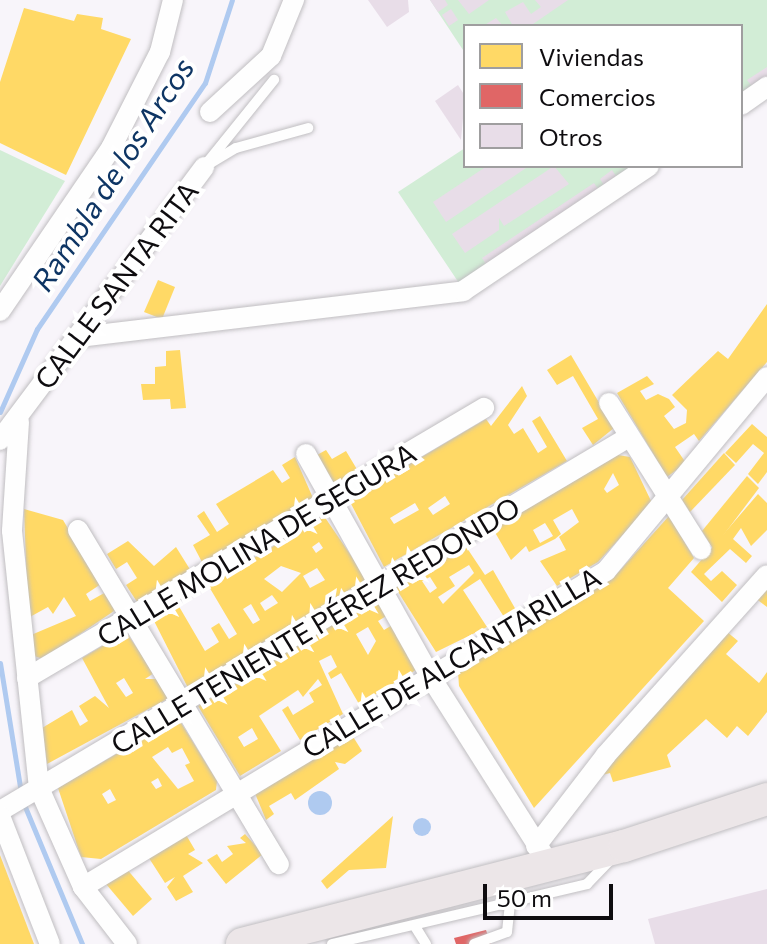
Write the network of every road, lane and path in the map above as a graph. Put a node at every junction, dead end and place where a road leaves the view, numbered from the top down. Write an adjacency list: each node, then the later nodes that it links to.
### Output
1 (173, 0): 10 (street)
2 (294, 0): 6 (street)
3 (274, 80): 8 (lane)
4 (767, 87): 5 (street)
5 (743, 104)
6 (210, 112)
7 (308, 128): 8 (lane)
8 (204, 167): 11 (street, CALLE SANTA RITA)
9 (646, 168): 11 (street)
10 (0, 311)
11 (80, 337): 15 (street, CALLE SANTA RITA)
12 (767, 377): 20 (street, CALLE DE ALCANTARILLA)
13 (609, 403): 16 (street)
14 (484, 408): 19 (street, CALLE MOLINA DE SEGURA)
15 (19, 422): 17 (street, CALLE SANTA RITA); 27 (street)
16 (629, 437): 20 (street); 24 (street, CALLE TENIENTE PÉREZ REDONDO)
17 (0, 440)
18 (306, 454): 19 (street)
19 (331, 500): 24 (street); 25 (street, CALLE MOLINA DE SEGURA)
20 (667, 502): 22 (street); 26 (street, CALLE DE ALCANTARILLA)
21 (78, 530): 25 (street)
22 (701, 549)
23 (767, 575): 34 (street)
24 (380, 586): 26 (street); 28 (street, CALLE TENIENTE PÉREZ REDONDO)
25 (131, 618): 27 (street, CALLE MOLINA DE SEGURA); 28 (street)
26 (430, 676): 30 (street, CALLE DE ALCANTARILLA); 34 (street)
27 (27, 678): 29 (street)
28 (182, 706): 29 (street, CALLE TENIENTE PÉREZ REDONDO); 30 (street)
29 (38, 789): 32 (street, CALLE TENIENTE PÉREZ REDONDO); 36 (street)
30 (232, 794): 35 (street); 36 (street, CALLE DE ALCANTARILLA)
31 (767, 799): 33 (main road)
32 (1, 813): 41 (street)
33 (624, 846): 34 (main road); 37 (lane)
34 (543, 856): 39 (main road)
35 (279, 864)
36 (83, 887): 42 (street)
37 (510, 904): 38 (lane); 45 (lane)
38 (416, 928): 43 (lane); 44 (lane)
39 (299, 937): 40 (main road)
40 (252, 943)
41 (50, 944)
42 (127, 944)
43 (332, 944)
44 (426, 944)
45 (474, 944)

